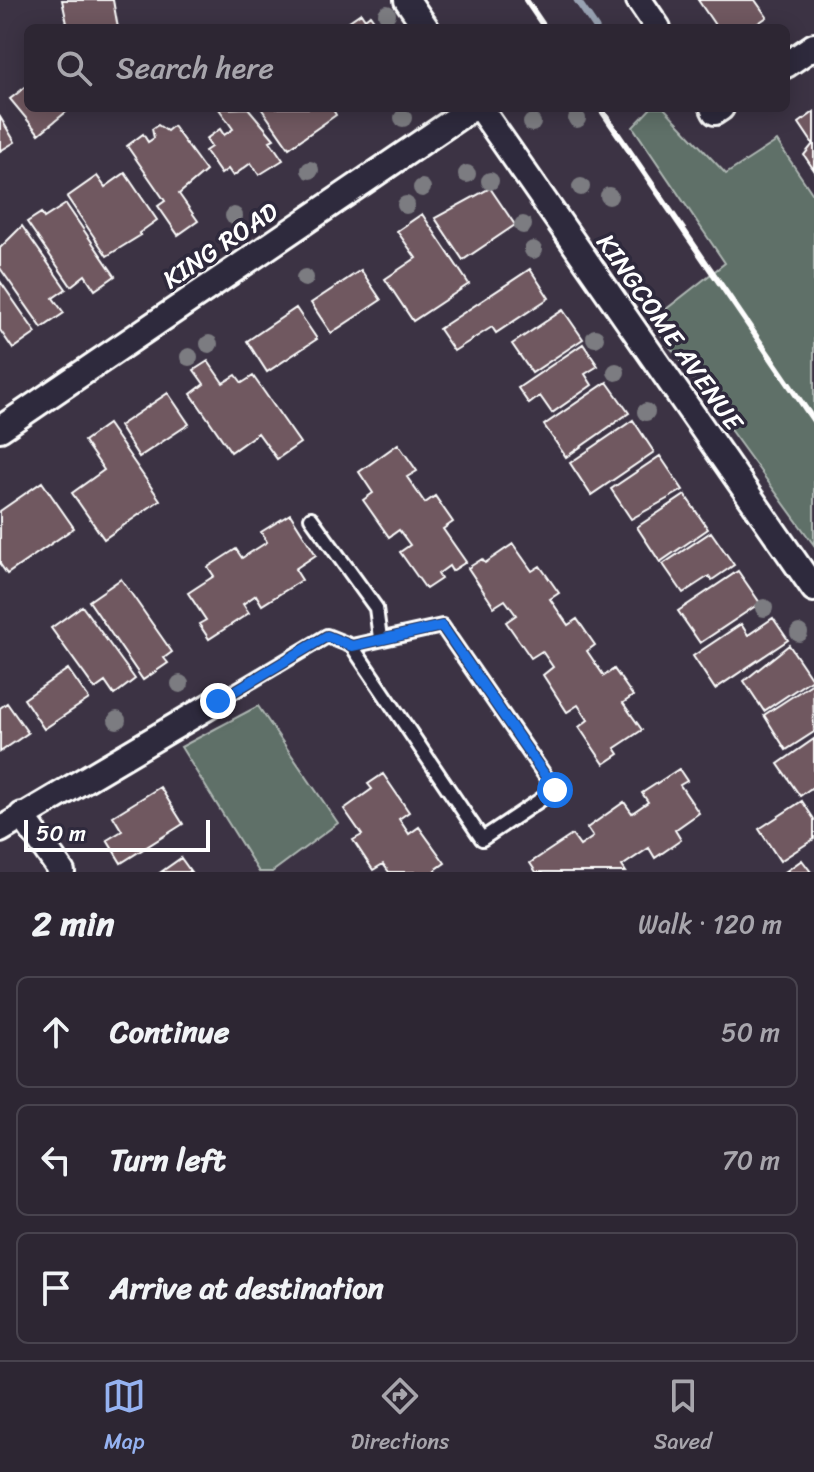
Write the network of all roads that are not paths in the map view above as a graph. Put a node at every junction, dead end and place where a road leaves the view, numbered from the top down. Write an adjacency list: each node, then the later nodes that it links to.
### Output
1 (407, 0): 3 (street)
2 (639, 0): 4 (street)
3 (423, 24)
4 (655, 24)
5 (814, 46): 6 (street)
6 (790, 62)
7 (466, 112): 9 (street, KING ROAD)
8 (483, 112): 11 (street, KINGCOME AVENUE)
9 (0, 429)
10 (311, 518): 12 (lane)
11 (814, 589)
12 (380, 638): 13 (lane); 13 (lane)
13 (352, 646): 14 (lane)
14 (218, 701): 15 (street)
15 (22, 815): 16 (street); 17 (street)
16 (0, 830)
17 (62, 872)

